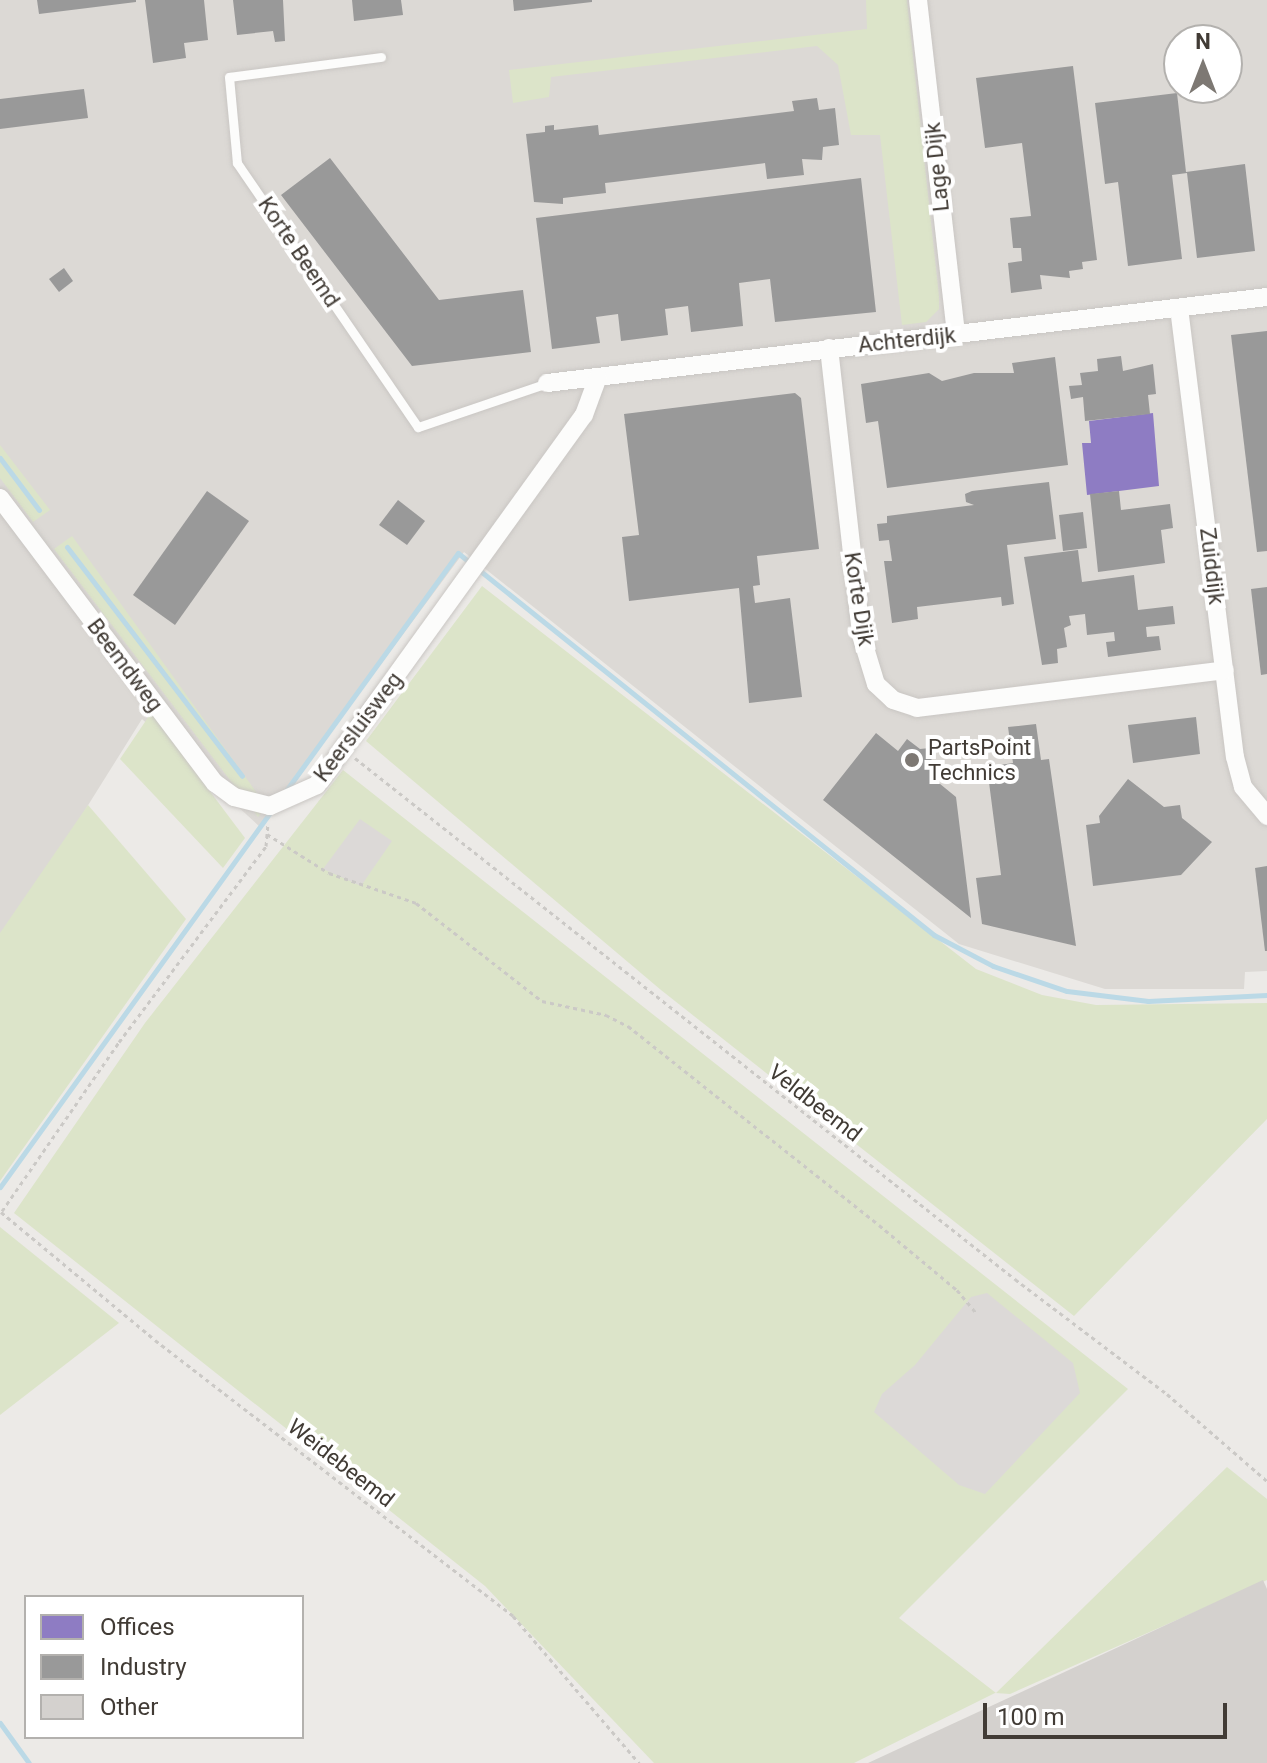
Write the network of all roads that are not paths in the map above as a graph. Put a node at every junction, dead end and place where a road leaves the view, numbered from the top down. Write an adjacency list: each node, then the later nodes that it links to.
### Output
1 (918, 0): 5 (street, Lage Dijk)
2 (381, 57): 8 (lane, Korte Beemd)
3 (1267, 297): 4 (street, Achterdijk)
4 (1179, 308): 5 (street, Achterdijk); 10 (street, Zuiddijk)
5 (956, 335): 6 (street, Achterdijk)
6 (829, 348): 7 (street, Achterdijk); 10 (street, Korte Dijk)
7 (598, 377): 8 (street, Achterdijk); 11 (street, Keersluisweg)
8 (547, 383)
9 (0, 498): 11 (street, Beemdweg)
10 (1225, 670): 12 (street, Zuiddijk)
11 (270, 806)
12 (1267, 816)

